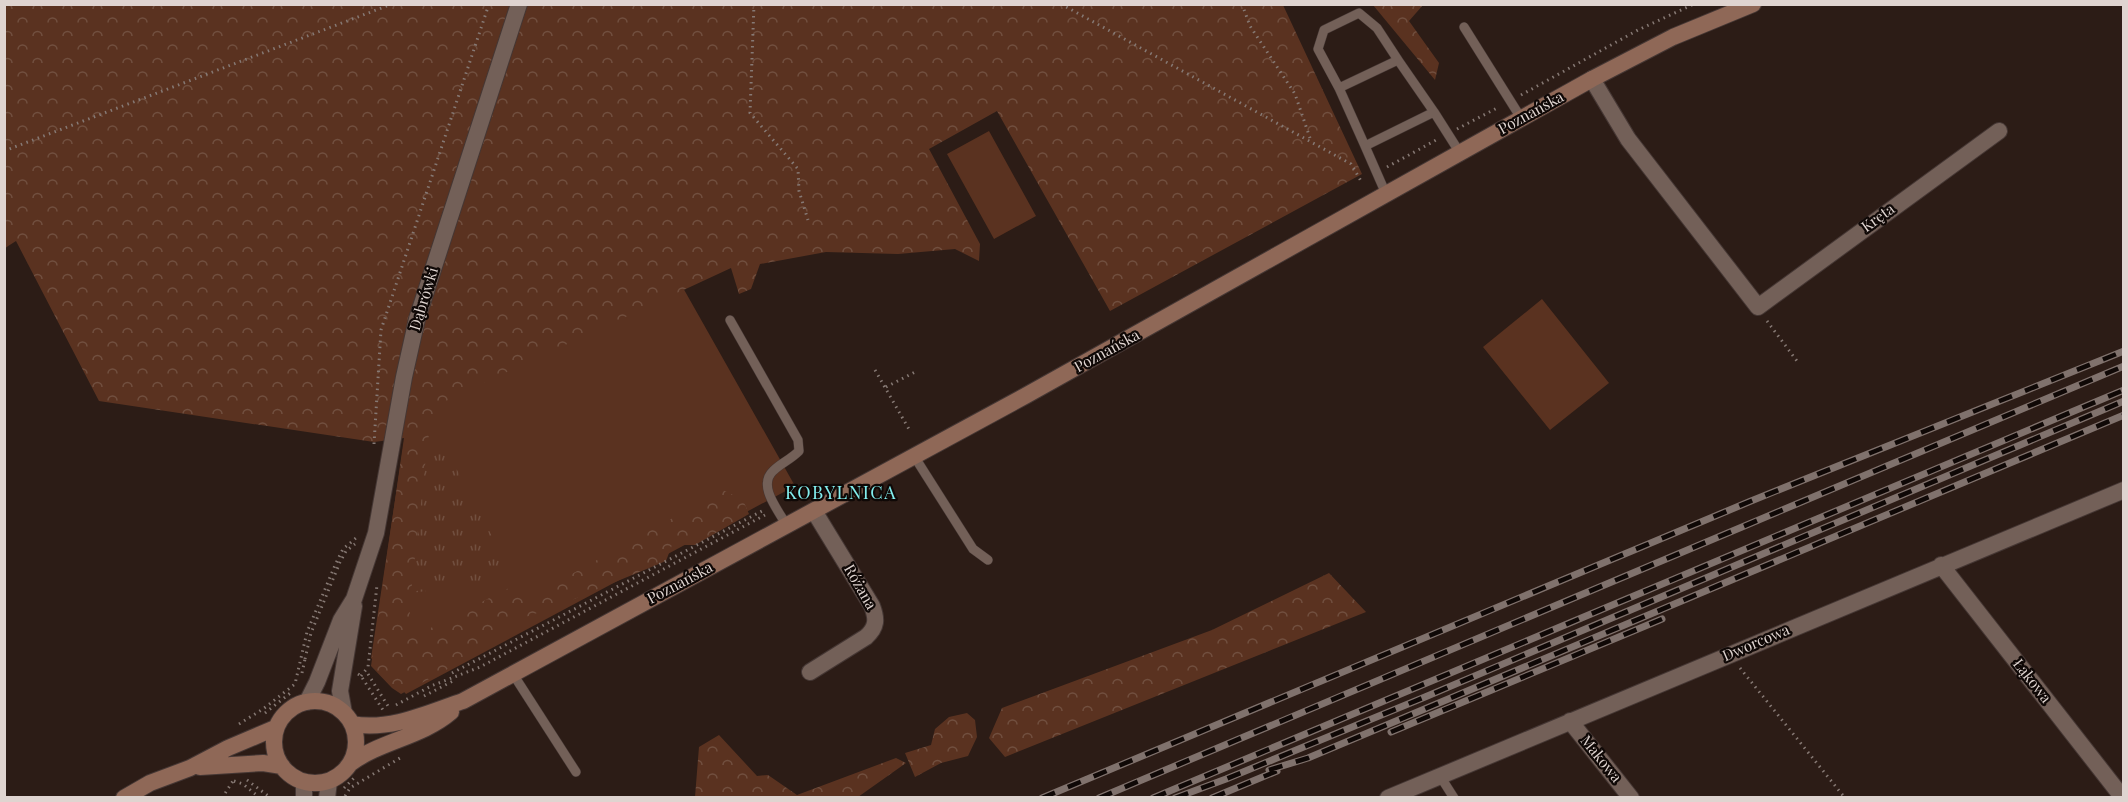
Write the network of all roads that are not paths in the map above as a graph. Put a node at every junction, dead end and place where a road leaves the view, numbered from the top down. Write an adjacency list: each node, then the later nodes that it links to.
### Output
1 (519, 4): 20 (street, Dąbrówki)
2 (1753, 4): 5 (main road, Poznańska)
3 (1464, 27): 8 (lane)
4 (1398, 60): 6 (lane); 6 (lane); 7 (lane)
5 (1592, 79): 8 (main road, Poznańska); 9 (street, Kręta)
6 (1339, 88): 10 (lane)
7 (1434, 112): 10 (lane); 11 (lane)
8 (1521, 118): 11 (main road, Poznańska)
9 (1999, 131)
10 (1365, 146): 12 (lane)
11 (1460, 153): 12 (main road, Poznańska)
12 (1386, 194): 14 (main road, Poznańska)
13 (730, 320): 17 (lane)
14 (914, 456): 16 (main road, Poznańska); 18 (lane)
15 (2124, 490): 19 (street, Dworcowa)
16 (814, 511): 17 (main road, Poznańska); 21 (street, Różana)
17 (787, 526): 22 (main road, Poznańska)
18 (988, 560)
19 (1941, 565): 26 (street, Dworcowa); 39 (street, Łąkowa)
20 (354, 599): 24 (street, Dąbrówki); 25 (street, Dąbrówki)
21 (810, 672)
22 (513, 674): 23 (main road, Poznańska); 31 (lane)
23 (463, 701): 25 (main road, Poznańska); 28 (main road, Poznańska)
24 (307, 702): 25 (main road); 27 (main road)
25 (348, 718): 28 (main road)
26 (1570, 721): 32 (street, Dworcowa); 38 (street, Makowa)
27 (275, 728): 29 (main road); 30 (main road)
28 (351, 763): 33 (main road)
29 (282, 766): 30 (main road); 34 (main road)
30 (190, 768): 35 (main road)
31 (576, 771)
32 (1440, 776): 36 (street, Dworcowa); 37 (lane)
33 (328, 789): 34 (main road)
34 (304, 790)
35 (124, 798)
36 (1388, 798)
37 (1454, 798)
38 (1631, 798)
39 (2123, 798)

